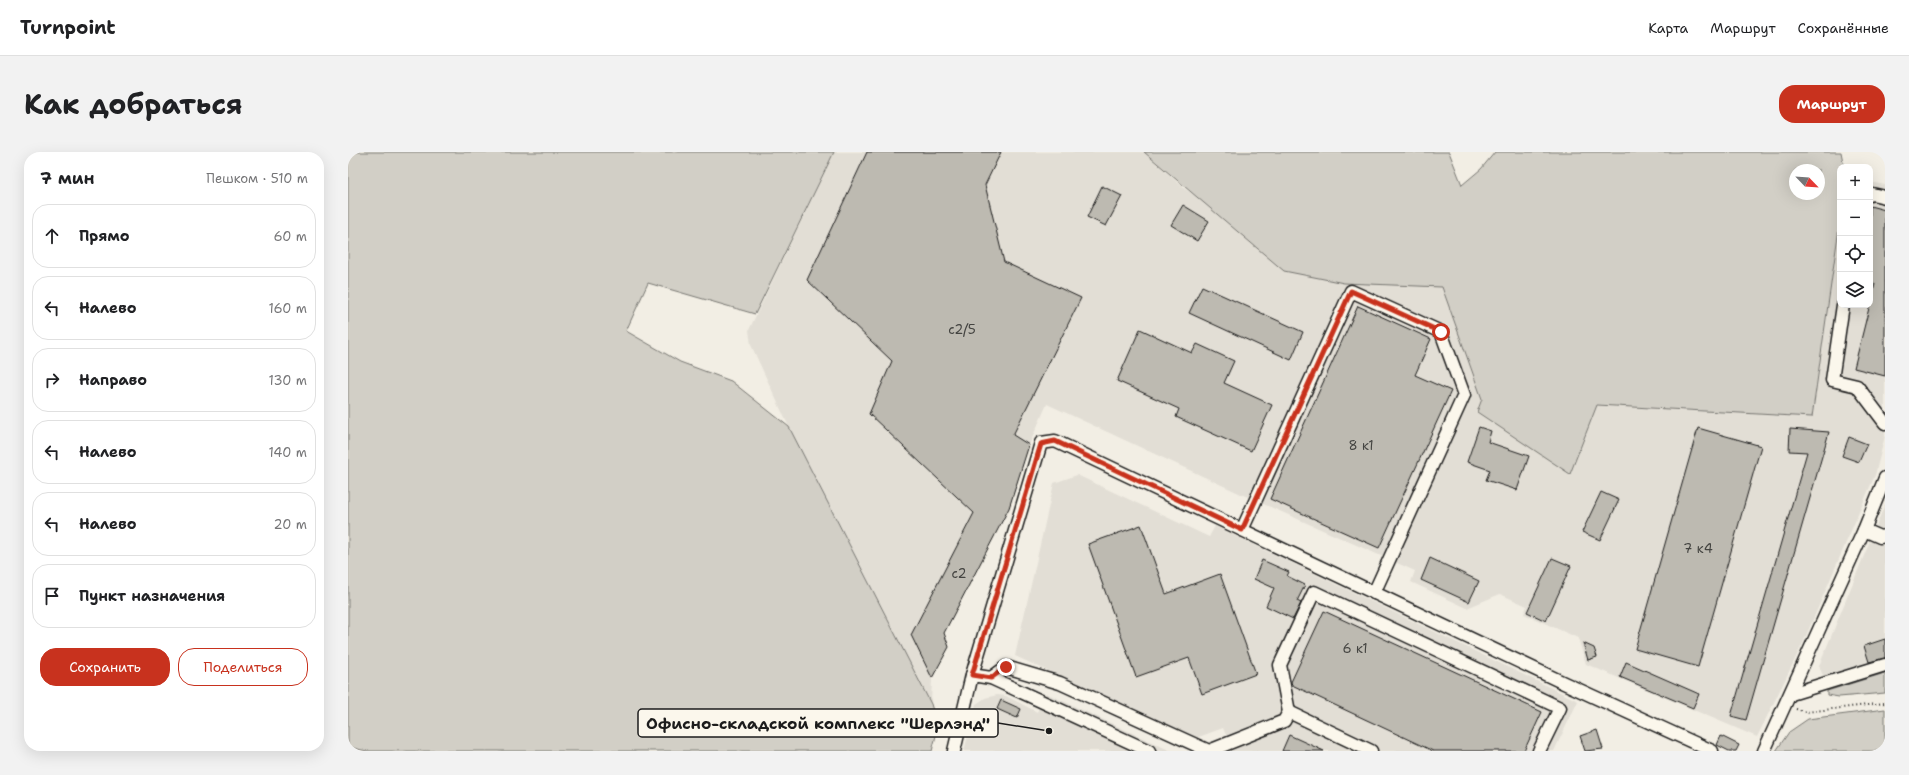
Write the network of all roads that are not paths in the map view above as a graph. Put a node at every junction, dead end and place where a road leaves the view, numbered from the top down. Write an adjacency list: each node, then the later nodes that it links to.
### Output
1 (1873, 194): 2 (street)
2 (1885, 197)
3 (1843, 308): 4 (street)
4 (1885, 423)
5 (1885, 478): 7 (street)
6 (1242, 530): 9 (street); 9 (street); 11 (street)
7 (1864, 530): 8 (street); 13 (street)
8 (1885, 536)
9 (1374, 592): 19 (street)
10 (1885, 665): 13 (street)
11 (972, 675): 12 (street); 15 (street)
12 (991, 678): 14 (street); 16 (street)
13 (1791, 694): 20 (street)
14 (1289, 712): 17 (street); 18 (street)
15 (954, 751)
16 (1149, 751)
17 (1371, 751)
18 (1540, 751)
19 (1712, 751)
20 (1764, 751)

